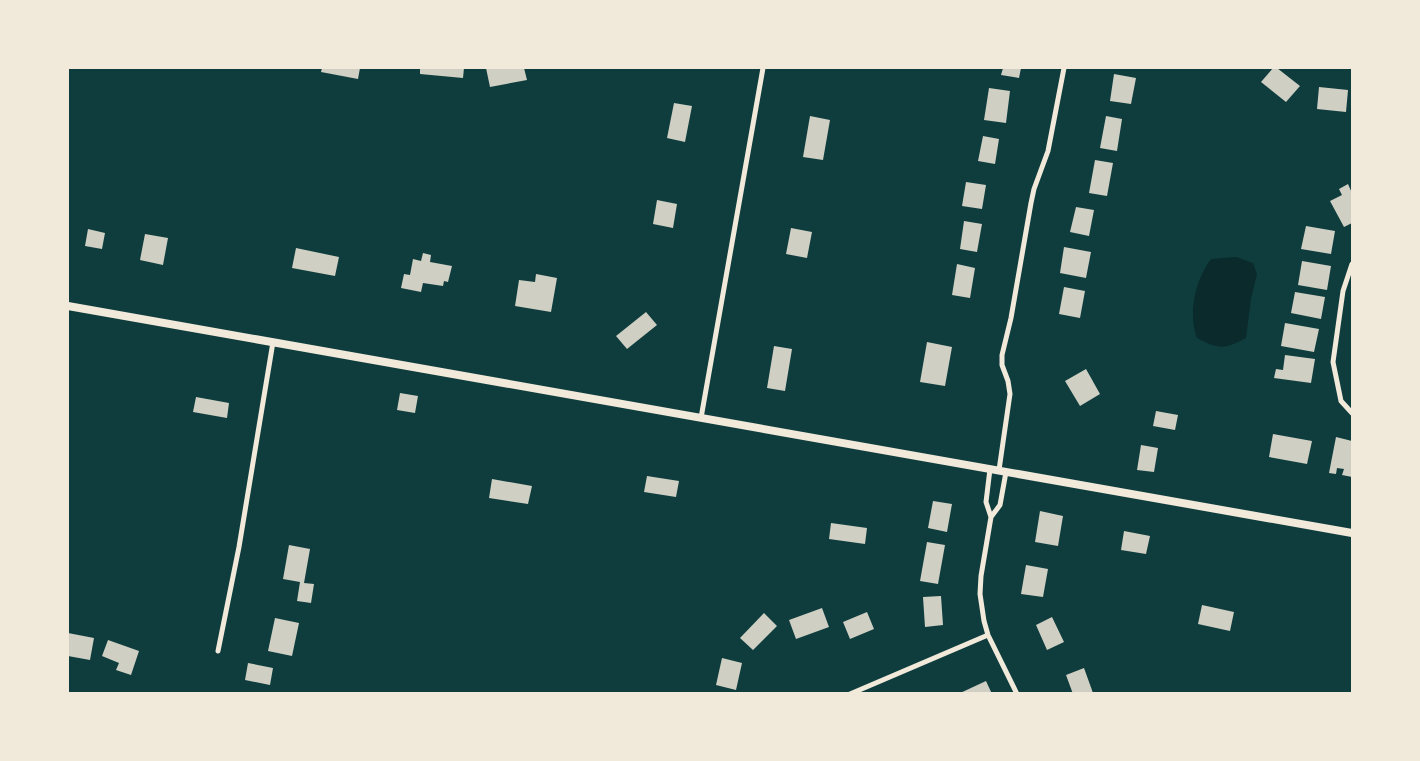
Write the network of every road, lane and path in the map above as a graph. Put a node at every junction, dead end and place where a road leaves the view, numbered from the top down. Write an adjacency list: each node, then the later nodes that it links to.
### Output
1 (763, 68): 7 (street)
2 (1064, 68): 9 (street)
3 (1352, 264): 6 (street)
4 (68, 306): 5 (street)
5 (273, 342): 7 (street); 13 (street)
6 (1352, 414)
7 (701, 418): 8 (street)
8 (990, 469): 9 (street); 10 (street)
9 (1003, 471): 10 (street); 11 (street)
10 (991, 517): 12 (street)
11 (1352, 533)
12 (988, 636): 14 (street); 15 (street)
13 (218, 651)
14 (850, 694)
15 (1017, 694)

